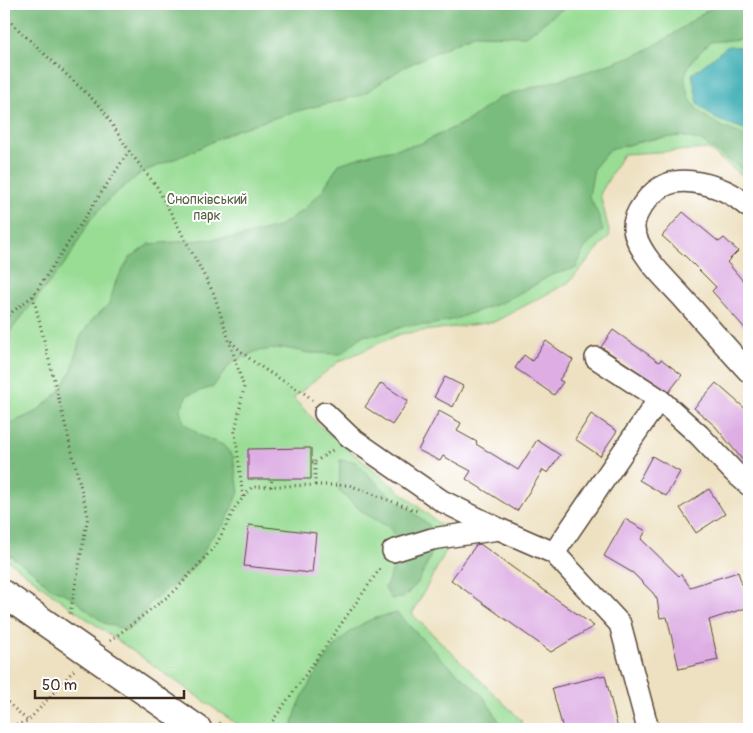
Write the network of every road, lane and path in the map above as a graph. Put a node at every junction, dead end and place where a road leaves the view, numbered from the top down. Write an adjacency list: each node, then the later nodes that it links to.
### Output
1 (4, 16): 2 (path)
2 (129, 151): 4 (path); 6 (path)
3 (749, 207): 8 (street)
4 (33, 296): 5 (path); 22 (path)
5 (4, 318)
6 (230, 339): 10 (path); 16 (path)
7 (596, 358): 9 (street)
8 (749, 372)
9 (659, 398): 14 (street); 20 (street)
10 (325, 413): 18 (street)
11 (311, 462): 13 (path)
12 (272, 479): 15 (path)
13 (315, 485): 15 (path); 17 (path)
14 (749, 485)
15 (271, 487): 16 (path)
16 (243, 498): 23 (path)
17 (427, 515)
18 (499, 530): 19 (street); 20 (street)
19 (393, 551): 29 (path)
20 (554, 553): 30 (street)
21 (4, 594): 28 (main road)
22 (69, 623)
23 (109, 642)
24 (76, 668): 26 (path)
25 (4, 699): 26 (path)
26 (28, 720): 27 (path)
27 (16, 725)
28 (198, 729)
29 (266, 729)
30 (648, 729)

